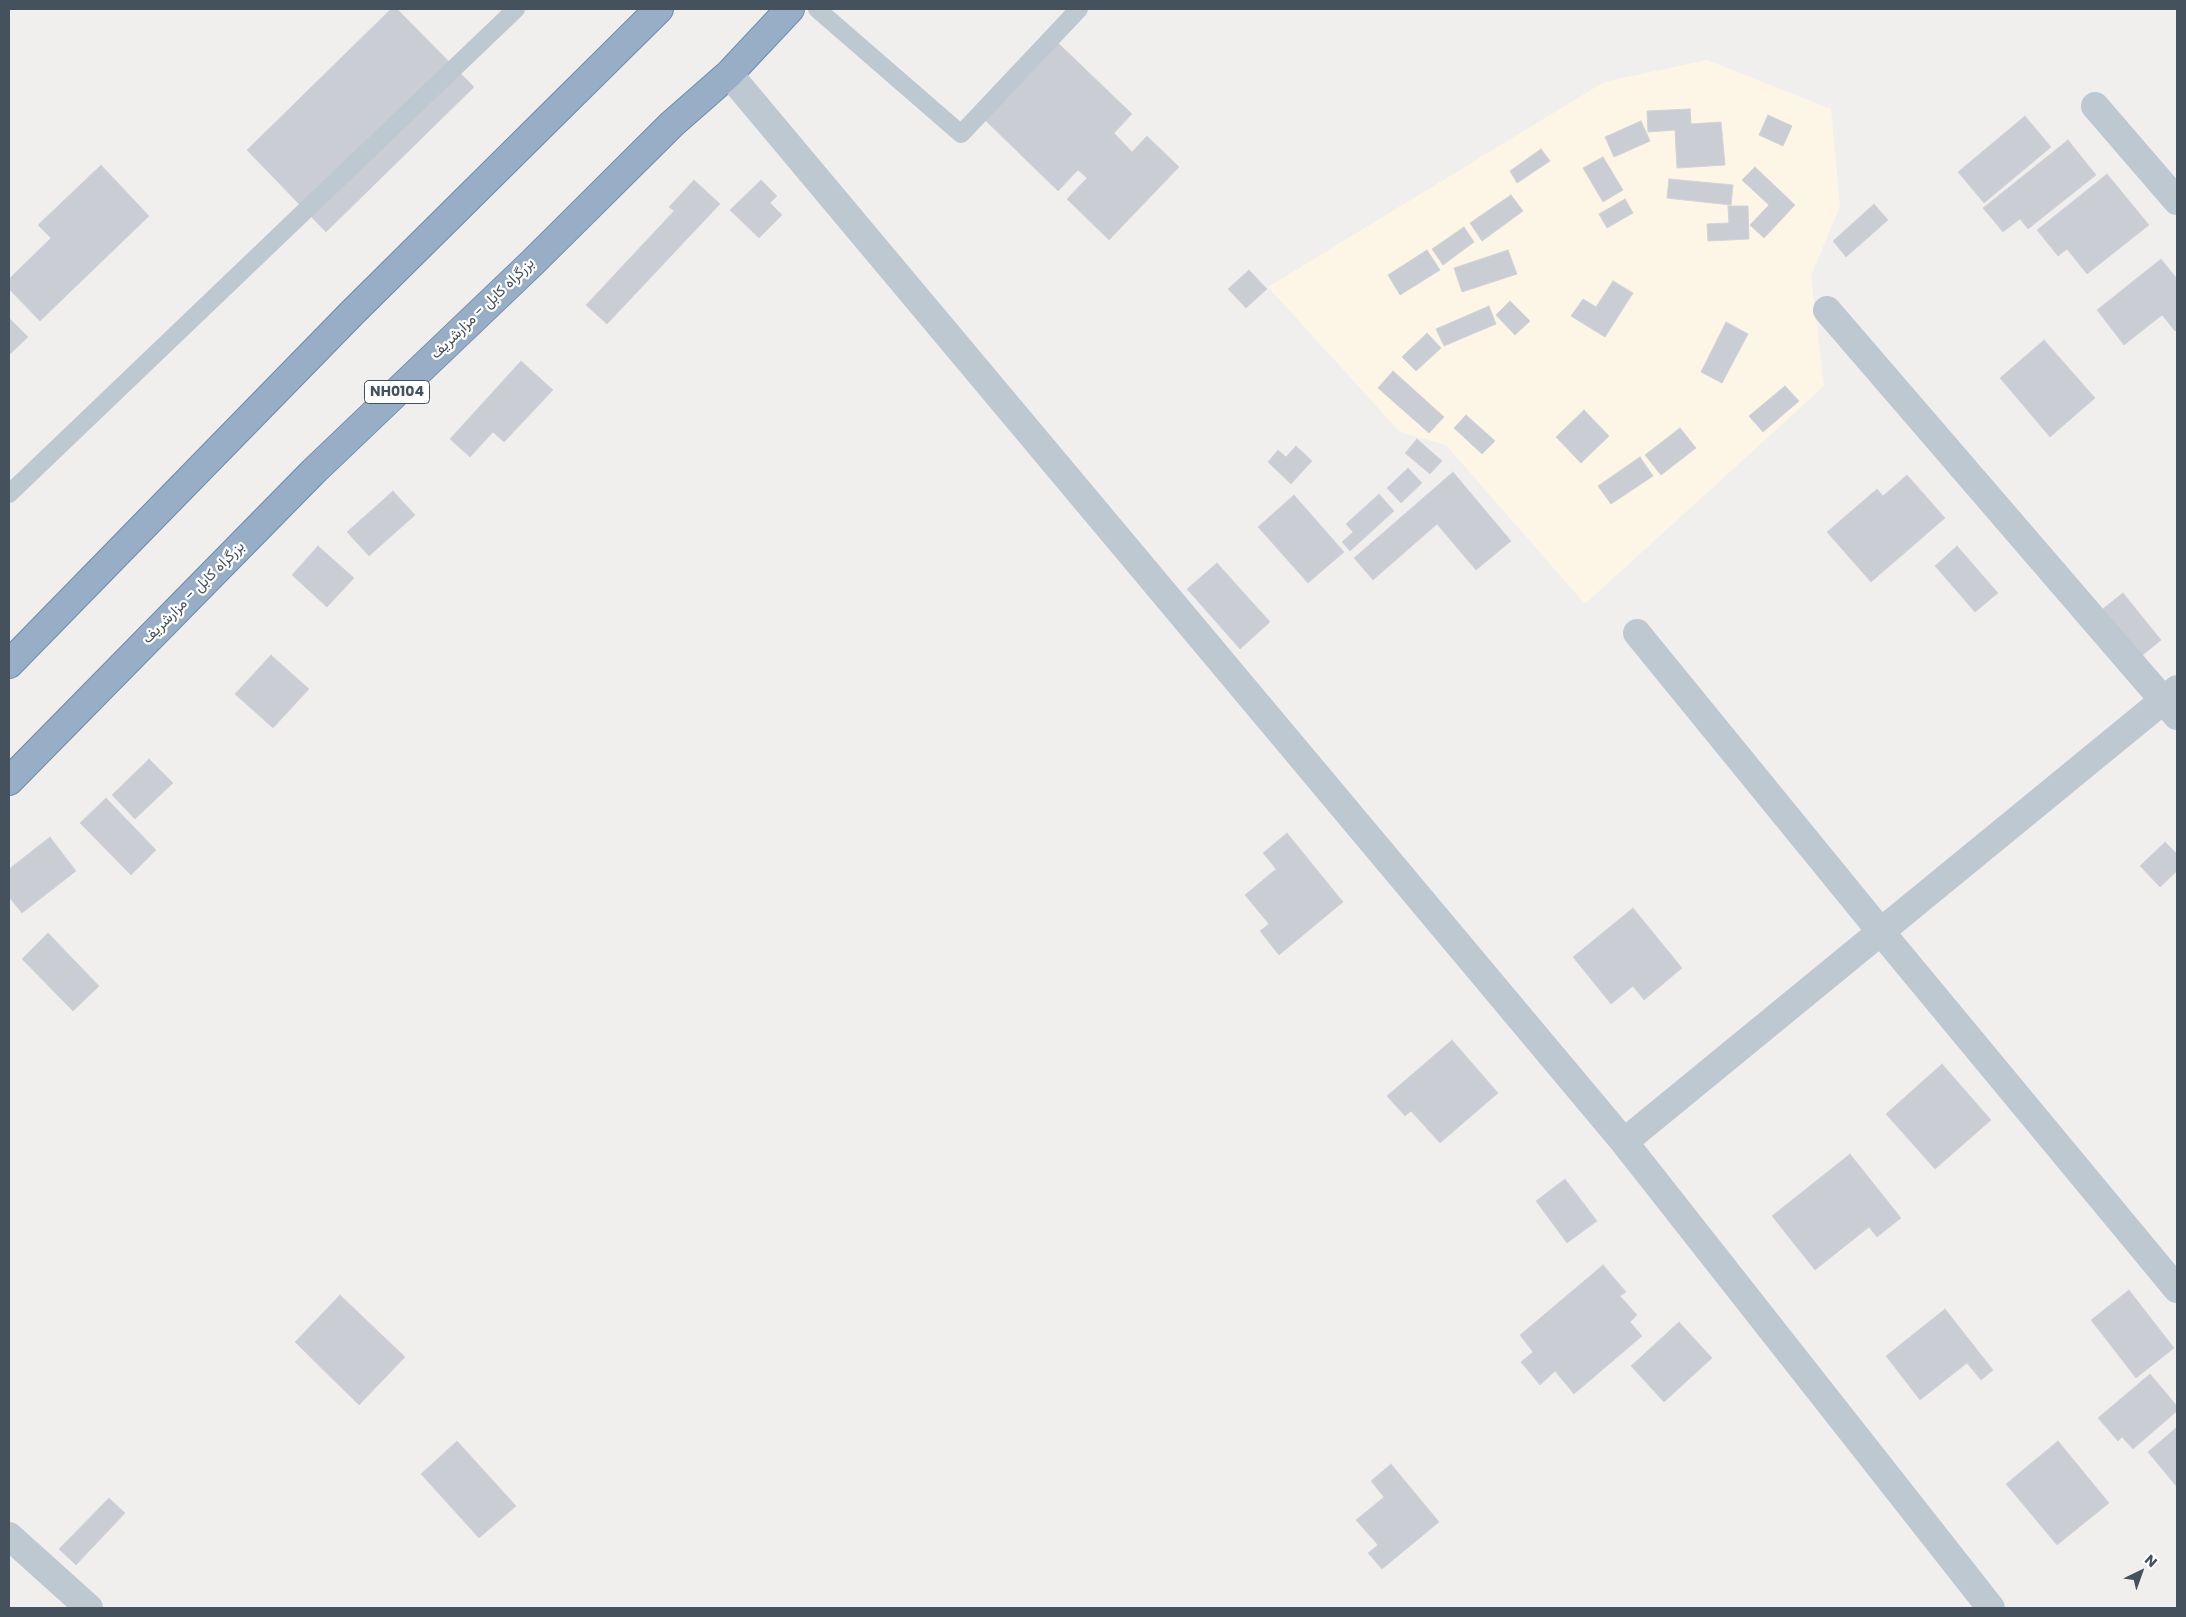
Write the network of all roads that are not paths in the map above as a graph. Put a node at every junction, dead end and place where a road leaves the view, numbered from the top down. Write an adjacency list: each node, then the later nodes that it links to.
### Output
1 (516, 9): 10 (lane)
2 (658, 9): 12 (highway)
3 (790, 9): 6 (highway, بزرگراه کابل - مزارشریف / NH0104)
4 (817, 9): 5 (lane)
5 (1079, 9)
6 (729, 74): 14 (highway, بزرگراه کابل - مزارشریف / NH0104); 16 (street)
7 (2095, 106): 8 (street)
8 (2177, 201)
9 (1827, 310): 13 (street)
10 (9, 494)
11 (1636, 633): 15 (street)
12 (9, 664)
13 (2173, 702): 15 (street)
14 (9, 781)
15 (1881, 932): 16 (street); 17 (street)
16 (1624, 1142): 20 (street)
17 (2177, 1289)
18 (9, 1536): 19 (street)
19 (89, 1608)
20 (1991, 1608)

